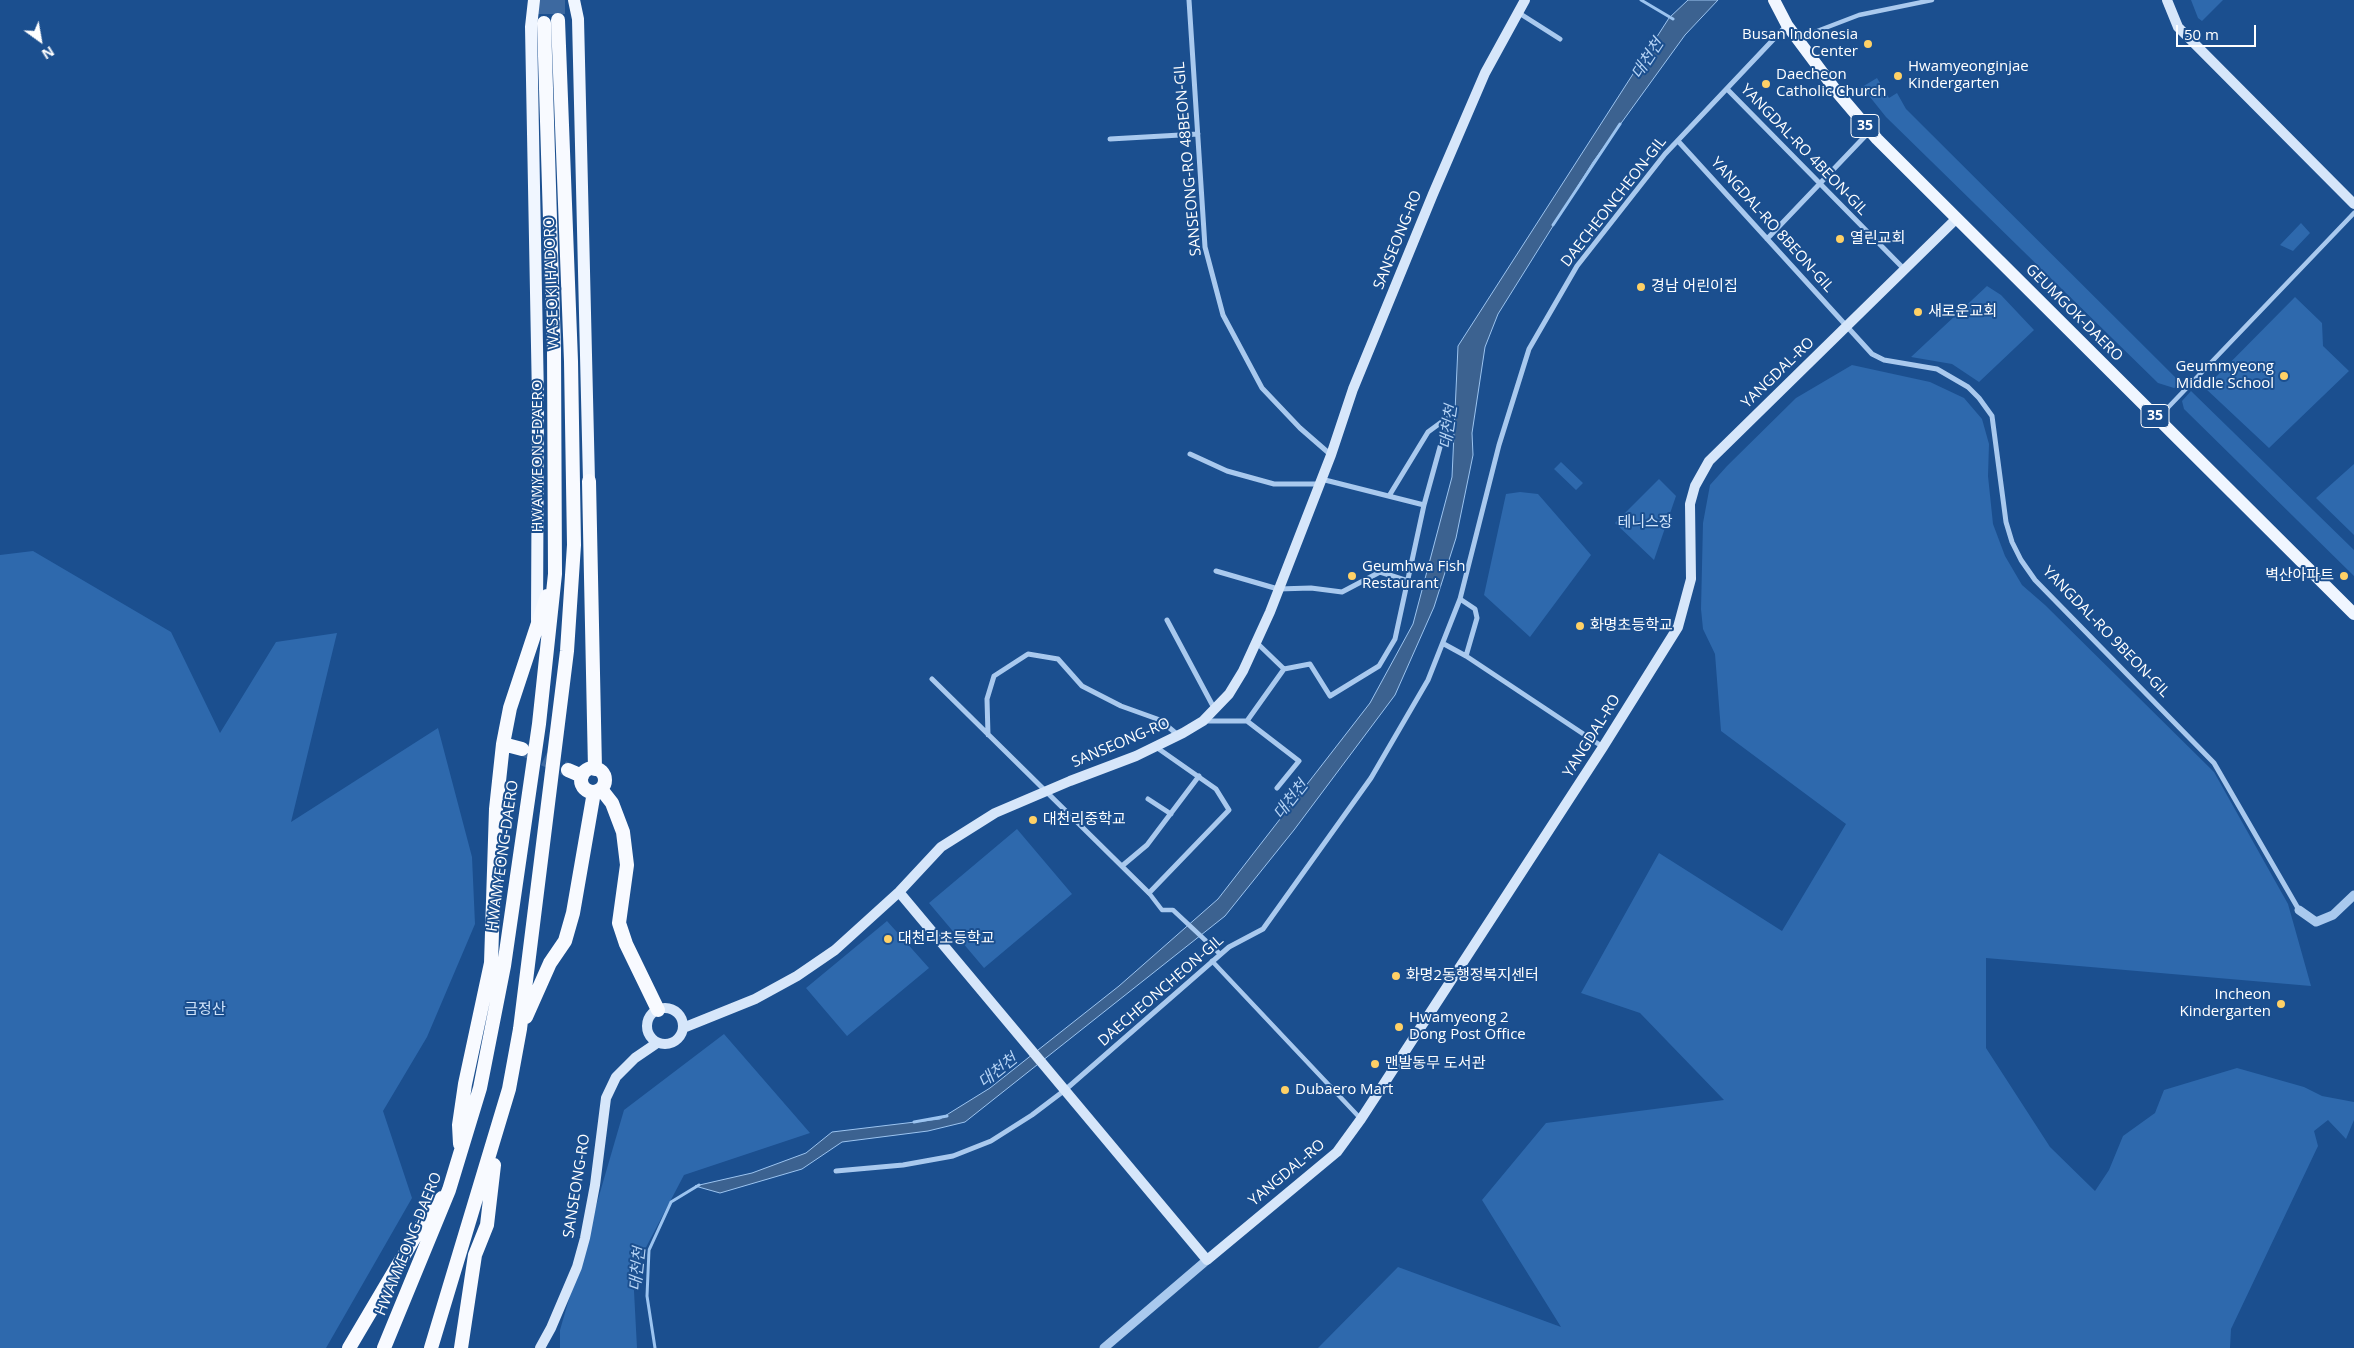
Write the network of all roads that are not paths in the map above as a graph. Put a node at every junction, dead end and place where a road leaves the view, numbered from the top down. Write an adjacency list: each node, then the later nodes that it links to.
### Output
1 (534, 0): 42 (main road, HWAMYEONG-DAERO)
2 (574, 0): 30 (main road)
3 (1189, 0): 16 (street, SANSEONG-RO 48BEON-GIL)
4 (1525, 0): 8 (main road, SANSEONG-RO)
5 (1774, 0): 11 (main road, 35)
6 (1932, 0): 12 (street)
7 (2167, 0): 20 (main road)
8 (1519, 13): 13 (street); 29 (main road, SANSEONG-RO)
9 (558, 20): 34 (highway, WASEOKJIHADORO)
10 (544, 23): 26 (highway, WASEOKJIHADORO)
11 (1787, 23): 12 (main road, GEUMGOK-DAERO / 35); 14 (street, DAECHEONCHEON-GIL)
12 (1798, 38): 15 (main road, GEUMGOK-DAERO / 35)
13 (1560, 39)
14 (1727, 89): 18 (street, DAECHEONCHEON-GIL); 19 (street, YANGDAL-RO 4BEON-GIL)
15 (1870, 131): 19 (street); 22 (main road, GEUMGOK-DAERO / 35)
16 (1198, 134): 17 (street); 29 (street, SANSEONG-RO 48BEON-GIL)
17 (1110, 139)
18 (1678, 140): 23 (street, YANGDAL-RO 8BEON-GIL); 39 (street, DAECHEONCHEON-GIL)
19 (1820, 185): 23 (street); 24 (street, YANGDAL-RO 4BEON-GIL)
20 (2354, 204)
21 (2354, 213): 27 (street)
22 (1957, 218): 24 (main road, YANGDAL-RO); 27 (main road, GEUMGOK-DAERO / 35)
23 (1767, 239): 25 (street, YANGDAL-RO 8BEON-GIL)
24 (1905, 270): 25 (main road, YANGDAL-RO)
25 (1847, 327): 55 (main road, YANGDAL-RO); 72 (street, YANGDAL-RO 9BEON-GIL)
26 (554, 350): 36 (highway, HWAMYEONG-DAERO)
27 (2158, 419): 40 (main road, GEUMGOK-DAERO / 35)
28 (1190, 454): 31 (street)
29 (1331, 456): 31 (main road, SANSEONG-RO)
30 (589, 481): 34 (highway); 57 (highway)
31 (1320, 482): 32 (street); 38 (main road, SANSEONG-RO)
32 (1389, 496): 33 (street); 33 (street)
33 (1424, 505): 37 (street)
34 (574, 545): 77 (highway)
35 (1216, 571): 38 (street)
36 (555, 574): 42 (highway); 82 (highway, HWAMYEONG-DAERO)
37 (1408, 581): 38 (street); 46 (street)
38 (1278, 589): 43 (main road, SANSEONG-RO)
39 (1460, 598): 44 (street, DAECHEONCHEON-GIL); 45 (street)
40 (2354, 614)
41 (1167, 620): 48 (street)
42 (537, 624): 53 (highway)
43 (1256, 642): 46 (street); 48 (main road, SANSEONG-RO)
44 (1444, 644): 45 (street); 73 (street, DAECHEONCHEON-GIL)
45 (1466, 656): 55 (street)
46 (1284, 669): 50 (street)
47 (932, 679): 51 (street)
48 (1215, 709): 49 (main road, SANSEONG-RO)
49 (1203, 721): 50 (street); 52 (main road, SANSEONG-RO)
50 (1246, 722): 61 (street)
51 (988, 735): 52 (street); 63 (street)
52 (1179, 735): 54 (main road, SANSEONG-RO)
53 (503, 744): 56 (highway); 82 (highway)
54 (1156, 747): 60 (street); 63 (main road, SANSEONG-RO)
55 (1603, 747): 80 (main road, YANGDAL-RO)
56 (522, 749)
57 (595, 768): 59 (highway); 62 (highway)
58 (568, 770): 59 (highway)
59 (582, 776): 62 (highway)
60 (1199, 776): 66 (street); 70 (street)
61 (1277, 788)
62 (598, 791): 65 (highway); 67 (highway)
63 (1046, 791): 68 (street); 69 (main road, SANSEONG-RO)
64 (1148, 799): 66 (street)
65 (616, 813): 67 (highway); 75 (highway)
66 (1170, 814): 68 (street)
67 (588, 828): 77 (highway)
68 (1122, 866): 70 (street)
69 (899, 892): 76 (main road, SANSEONG-RO); 79 (main road)
70 (1149, 893): 73 (street)
71 (2354, 895): 72 (street, YANGDAL-RO 9BEON-GIL)
72 (2299, 910)
73 (1220, 954): 74 (street, DAECHEONCHEON-GIL)
74 (1212, 961): 79 (street, DAECHEONCHEON-GIL); 80 (street)
75 (658, 1010): 76 (main road); 78 (main road)
76 (683, 1028): 78 (main road)
77 (520, 1029): 81 (highway)
78 (657, 1042): 90 (main road, SANSEONG-RO)
79 (1062, 1086): 83 (street, DAECHEONCHEON-GIL); 85 (main road)
80 (1361, 1119): 85 (main road, YANGDAL-RO)
81 (495, 1142): 88 (highway); 89 (highway)
82 (460, 1158): 84 (highway, HWAMYEONG-DAERO)
83 (836, 1171)
84 (449, 1190): 86 (highway); 87 (highway, HWAMYEONG-DAERO)
85 (1208, 1260): 91 (street, YANGDAL-RO)
86 (348, 1348)
87 (384, 1348)
88 (431, 1348)
89 (461, 1348)
90 (540, 1348)
91 (1104, 1348)

